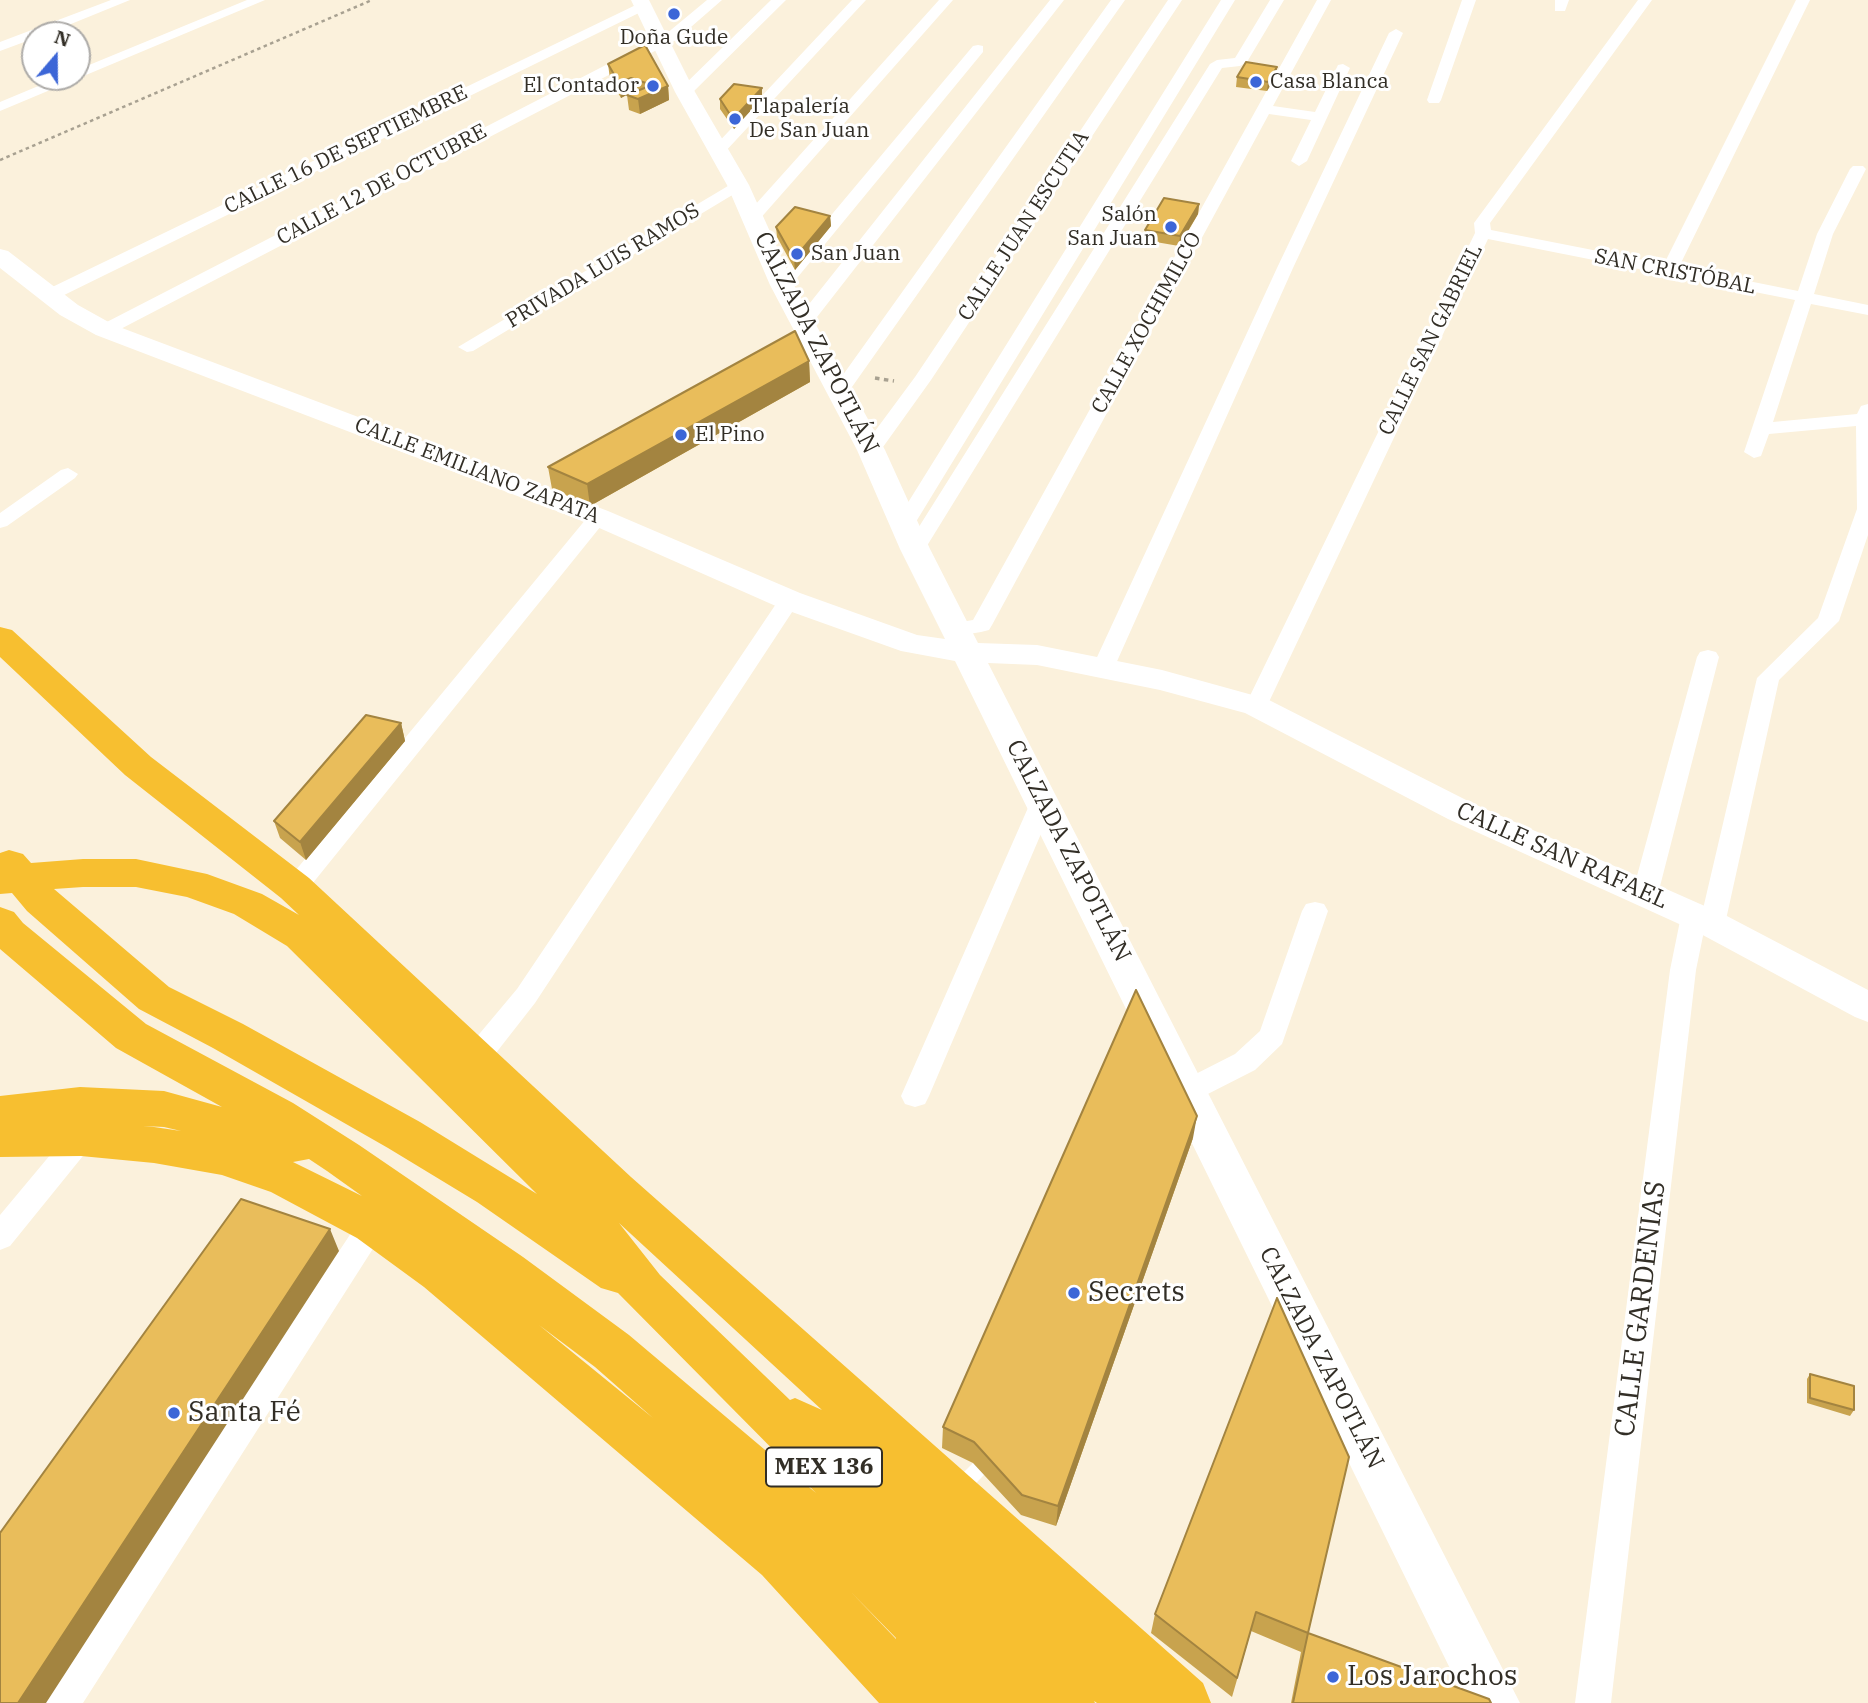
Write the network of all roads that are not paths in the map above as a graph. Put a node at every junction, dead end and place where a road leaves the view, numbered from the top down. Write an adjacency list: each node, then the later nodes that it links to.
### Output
1 (123, 0): 19 (street)
2 (258, 0): 22 (street)
3 (715, 0): 18 (street, CALLE 12 DE OCTUBRE)
4 (779, 0): 24 (street)
5 (859, 0): 29 (street)
6 (946, 0): 33 (street)
7 (1057, 0): 42 (street)
8 (1118, 0): 44 (street)
9 (1175, 0): 47 (street, CALLE JUAN ESCUTIA)
10 (1228, 0): 54 (street)
11 (1277, 0): 54 (street)
12 (1324, 0): 27 (street, CALLE XOCHIMILCO)
13 (1469, 0): 25 (street)
14 (1645, 0): 34 (street, CALLE SAN GABRIEL)
15 (1803, 0): 36 (street)
16 (641, 3): 18 (street, CALZADA ZAPOTLÁN); 38 (street, CALLE 16 DE SEPTIEMBRE)
17 (1396, 33): 59 (street)
18 (659, 42): 24 (street, CALZADA ZAPOTLÁN); 41 (street, CALLE 12 DE OCTUBRE)
19 (0, 47)
20 (978, 49): 37 (street)
21 (1343, 68): 28 (street)
22 (91, 69)
23 (38, 91): 26 (street)
24 (685, 92): 29 (street, CALZADA ZAPOTLÁN)
25 (1434, 100)
26 (0, 107)
27 (1264, 109): 28 (street); 57 (street, CALLE XOCHIMILCO)
28 (1320, 117): 30 (street)
29 (718, 151): 32 (street, CALZADA ZAPOTLÁN)
30 (1299, 161)
31 (1858, 169): 39 (street)
32 (738, 185): 33 (street, CALZADA ZAPOTLÁN); 43 (street, PRIVADA LUIS RAMOS)
33 (752, 218): 37 (street, CALZADA ZAPOTLÁN)
34 (1483, 233): 36 (street, SAN CRISTÓBAL); 60 (street, CALLE SAN GABRIEL)
35 (0, 256): 38 (street, CALLE EMILIANO ZAPATA)
36 (1669, 270): 39 (street, SAN CRISTÓBAL)
37 (782, 285): 42 (street, CALZADA ZAPOTLÁN)
38 (50, 295): 41 (street, CALLE EMILIANO ZAPATA)
39 (1803, 297): 40 (street, SAN CRISTÓBAL); 46 (street)
40 (1868, 310)
41 (106, 330): 51 (street, CALLE EMILIANO ZAPATA)
42 (806, 336): 44 (street, CALZADA ZAPOTLÁN)
43 (467, 346)
44 (849, 379): 47 (street, CALZADA ZAPOTLÁN)
45 (1866, 415): 46 (street); 67 (street, CALLE GARDENIAS)
46 (1761, 429): 48 (street)
47 (871, 450): 54 (street, CALZADA ZAPOTLÁN)
48 (1754, 453)
49 (68, 474): 53 (street)
50 (557, 478): 51 (street)
51 (532, 492): 52 (street, CALLE EMILIANO ZAPATA)
52 (598, 517): 55 (street, CALLE EMILIANO ZAPATA); 64 (street)
53 (0, 522)
54 (910, 537): 57 (street, CALZADA ZAPOTLÁN)
55 (789, 600): 57 (street, CALLE EMILIANO ZAPATA); 70 (street)
56 (0, 638): 64 (highway)
57 (963, 641): 59 (street, CALLE EMILIANO ZAPATA); 61 (street, CALZADA ZAPOTLÁN)
58 (1708, 657): 65 (street)
59 (1103, 668): 60 (street, CALLE SAN RAFAEL)
60 (1256, 706): 65 (street, CALLE SAN RAFAEL)
61 (1043, 801): 71 (street, CALZADA ZAPOTLÁN); 72 (street)
62 (0, 854): 79 (highway)
63 (0, 880): 79 (highway, MEX 136)
64 (295, 888): 70 (highway)
65 (1645, 894): 67 (street, CALLE SAN RAFAEL)
66 (1315, 911): 71 (street)
67 (1703, 920): 69 (street, CALLE SAN RAFAEL); 92 (street, CALLE GARDENIAS)
68 (0, 922): 76 (highway)
69 (1868, 1007)
70 (475, 1059): 82 (highway)
71 (1173, 1077): 91 (street, CALZADA ZAPOTLÁN)
72 (915, 1096)
73 (0, 1114): 76 (highway)
74 (81, 1138): 75 (highway); 77 (highway); 78 (street)
75 (0, 1139)
76 (343, 1158): 83 (highway, MEX 136)
77 (373, 1224): 84 (street); 85 (highway)
78 (0, 1237)
79 (643, 1290): 80 (highway, MEX 136)
80 (750, 1396): 88 (highway, MEX 136); 89 (highway)
81 (998, 1447): 82 (lane)
82 (953, 1498): 90 (highway)
83 (874, 1578): 86 (highway); 87 (highway, MEX 136)
84 (62, 1703)
85 (917, 1703)
86 (960, 1703)
87 (1000, 1703)
88 (1067, 1703)
89 (1139, 1703)
90 (1183, 1703)
91 (1494, 1703)
92 (1593, 1703)

